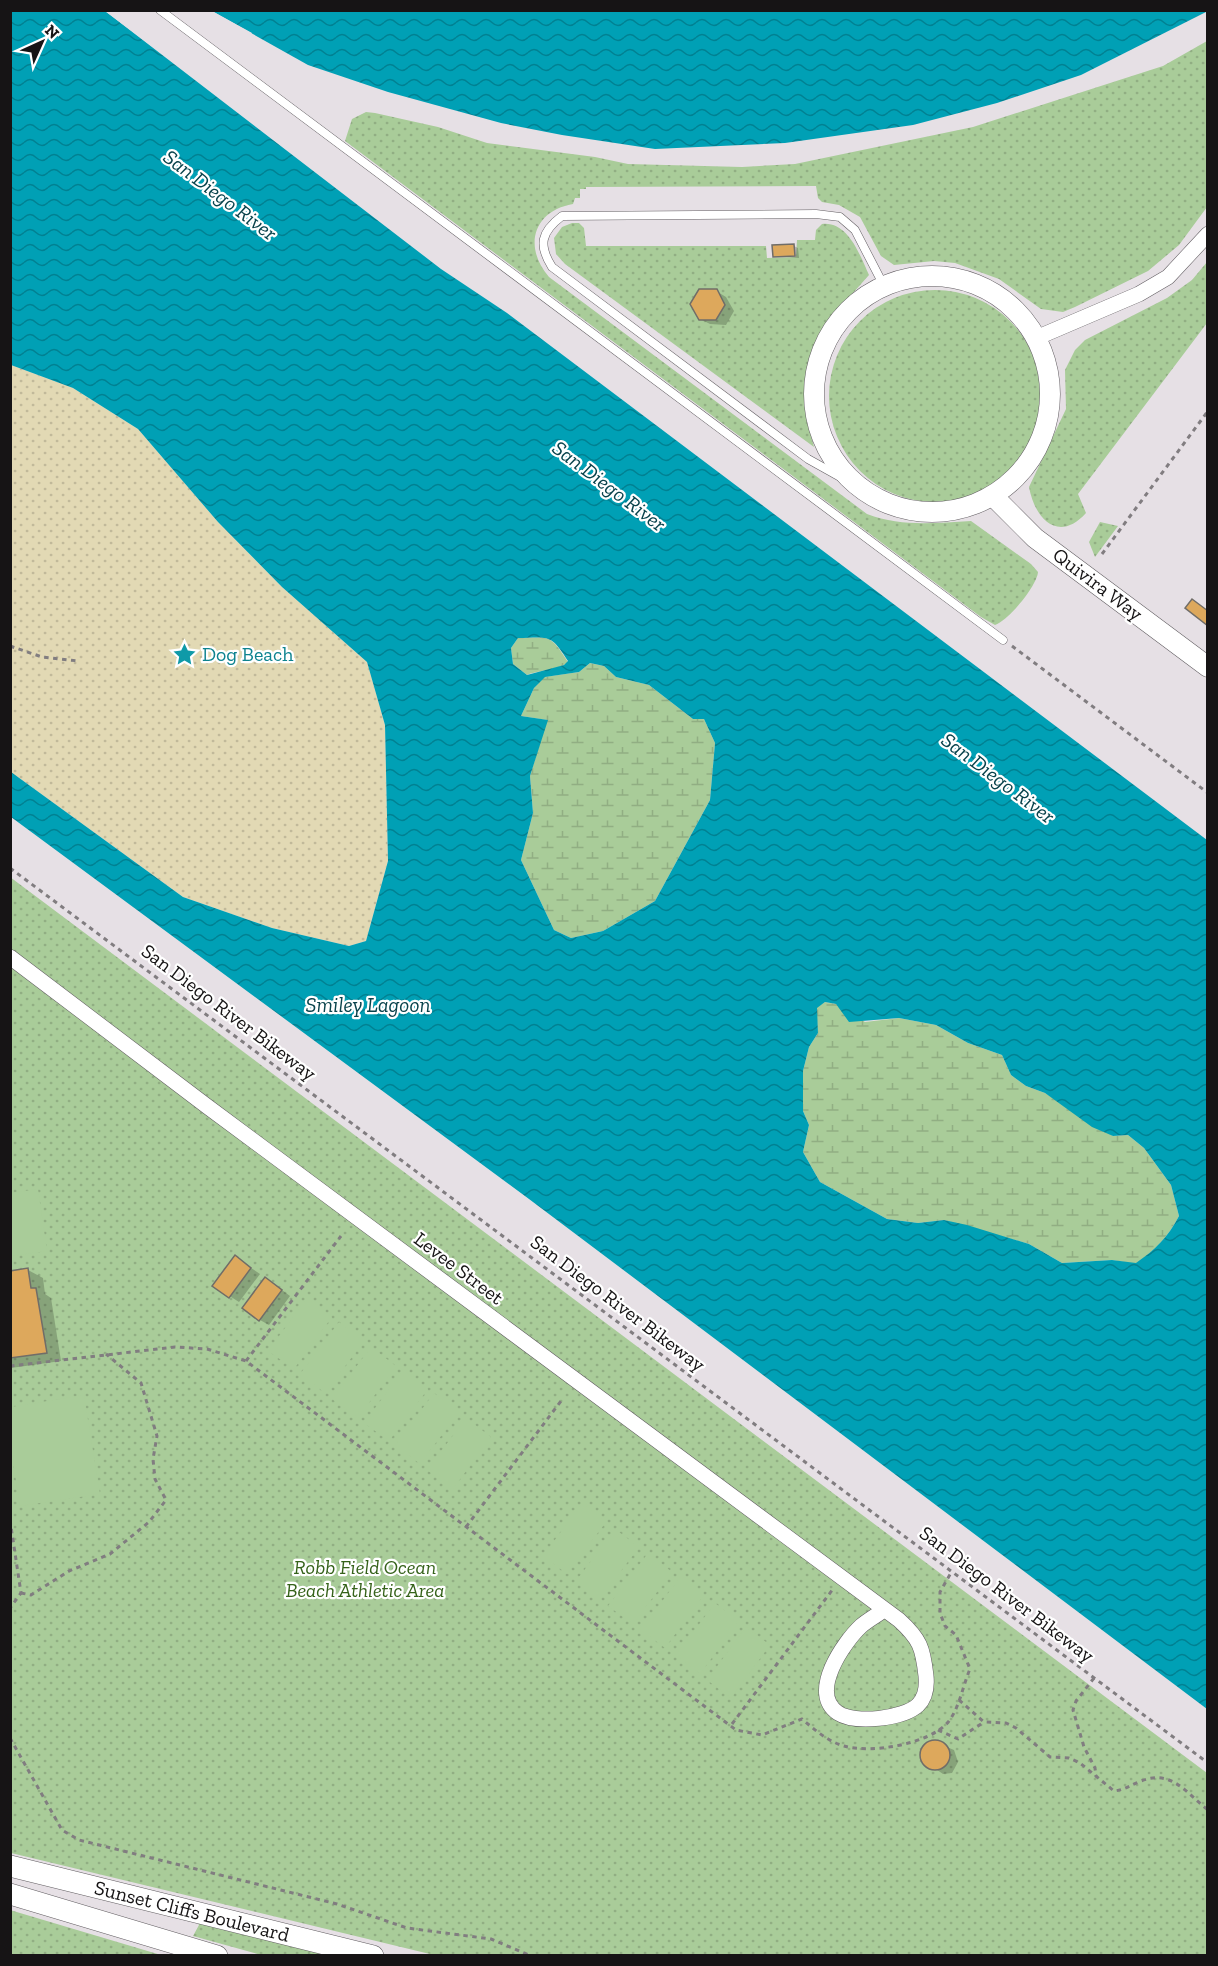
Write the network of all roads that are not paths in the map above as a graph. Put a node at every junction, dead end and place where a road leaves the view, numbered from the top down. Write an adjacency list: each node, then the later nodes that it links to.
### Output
1 (160, 10): 7 (lane)
2 (1208, 234): 4 (street)
3 (884, 285): 4 (street); 5 (street); 5 (lane)
4 (1036, 338): 6 (street)
5 (860, 488): 6 (street)
6 (993, 496): 8 (street, Quivira Way)
7 (1003, 640)
8 (1208, 667)
9 (10, 957): 10 (street, Levee Street)
10 (884, 1610): 10 (street, Levee Street)
11 (10, 1866): 14 (main road, Sunset Cliffs Boulevard)
12 (10, 1894): 13 (main road, Sunset Cliffs Boulevard)
13 (216, 1956)
14 (373, 1956)

